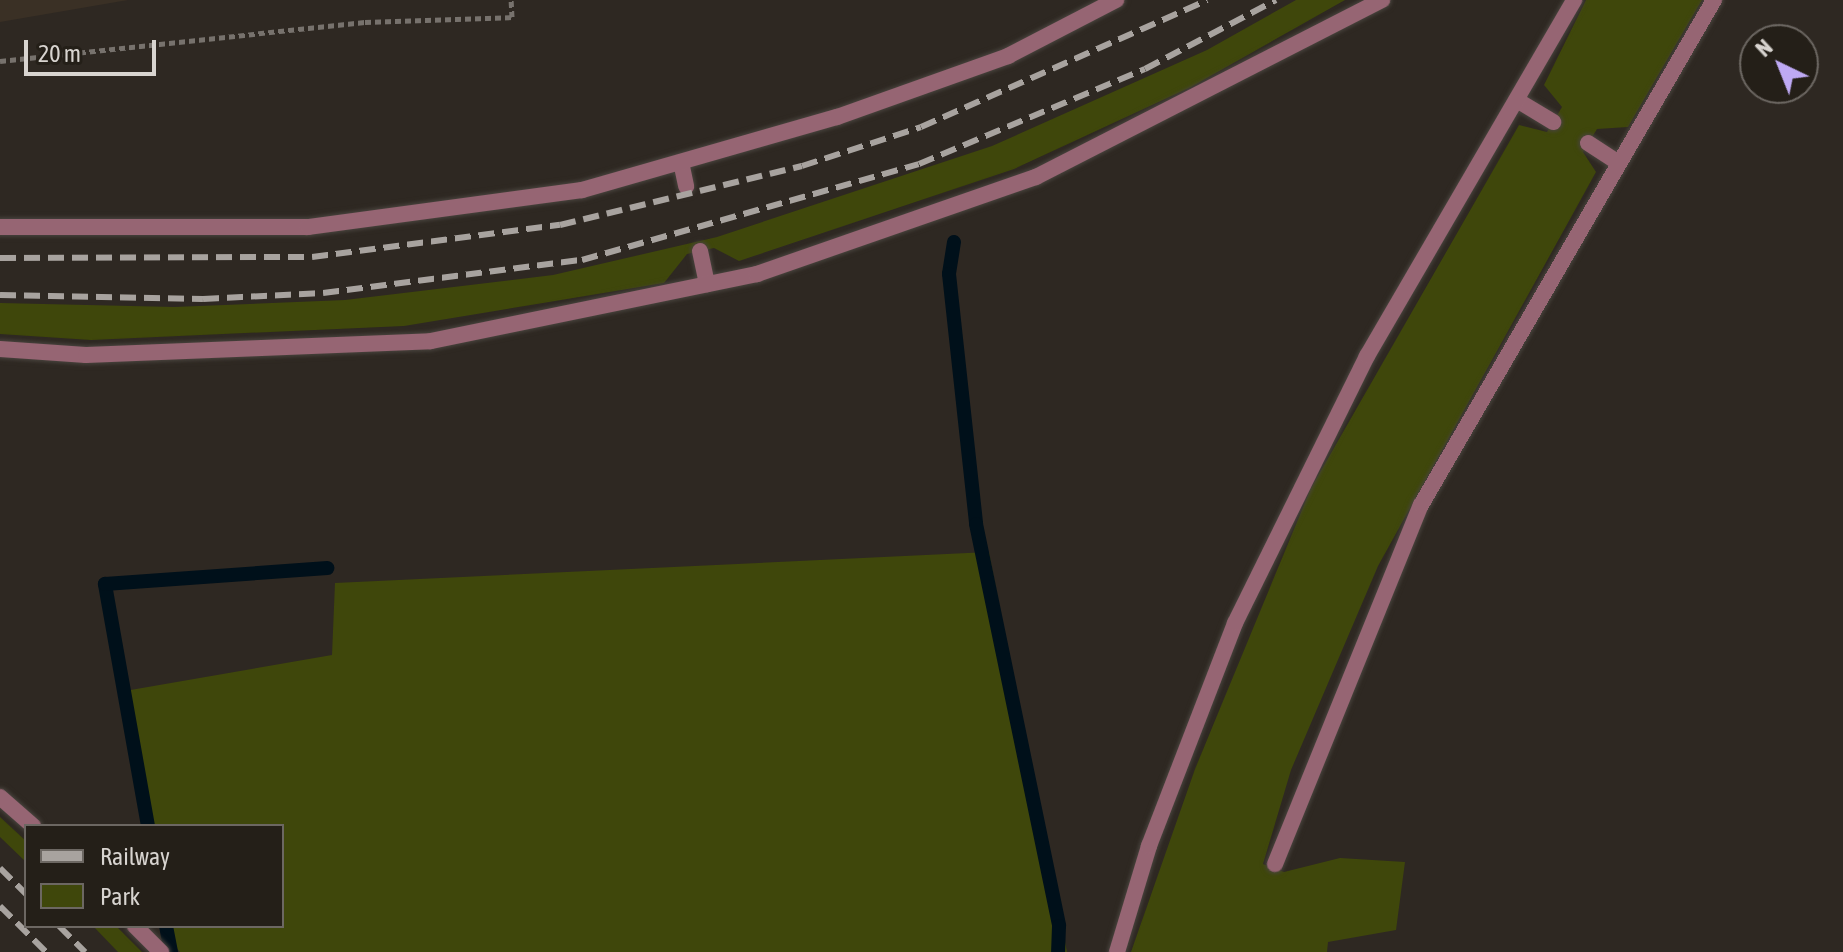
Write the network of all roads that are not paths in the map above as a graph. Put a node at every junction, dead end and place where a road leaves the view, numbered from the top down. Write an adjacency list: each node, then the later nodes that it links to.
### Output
1 (1116, 0): 9 (lane)
2 (1382, 0): 13 (lane)
3 (1574, 0): 5 (lane)
4 (1714, 0): 8 (lane)
5 (1520, 102): 6 (lane); 20 (lane)
6 (1553, 122)
7 (1588, 143): 8 (lane)
8 (1616, 161): 17 (lane)
9 (681, 162): 10 (lane); 11 (lane)
10 (686, 186)
11 (0, 227)
12 (700, 251): 13 (lane)
13 (707, 284): 14 (lane)
14 (0, 349)
15 (0, 797): 16 (lane)
16 (31, 824)
17 (1275, 864)
18 (137, 928): 19 (lane)
19 (161, 952)
20 (1117, 952)

